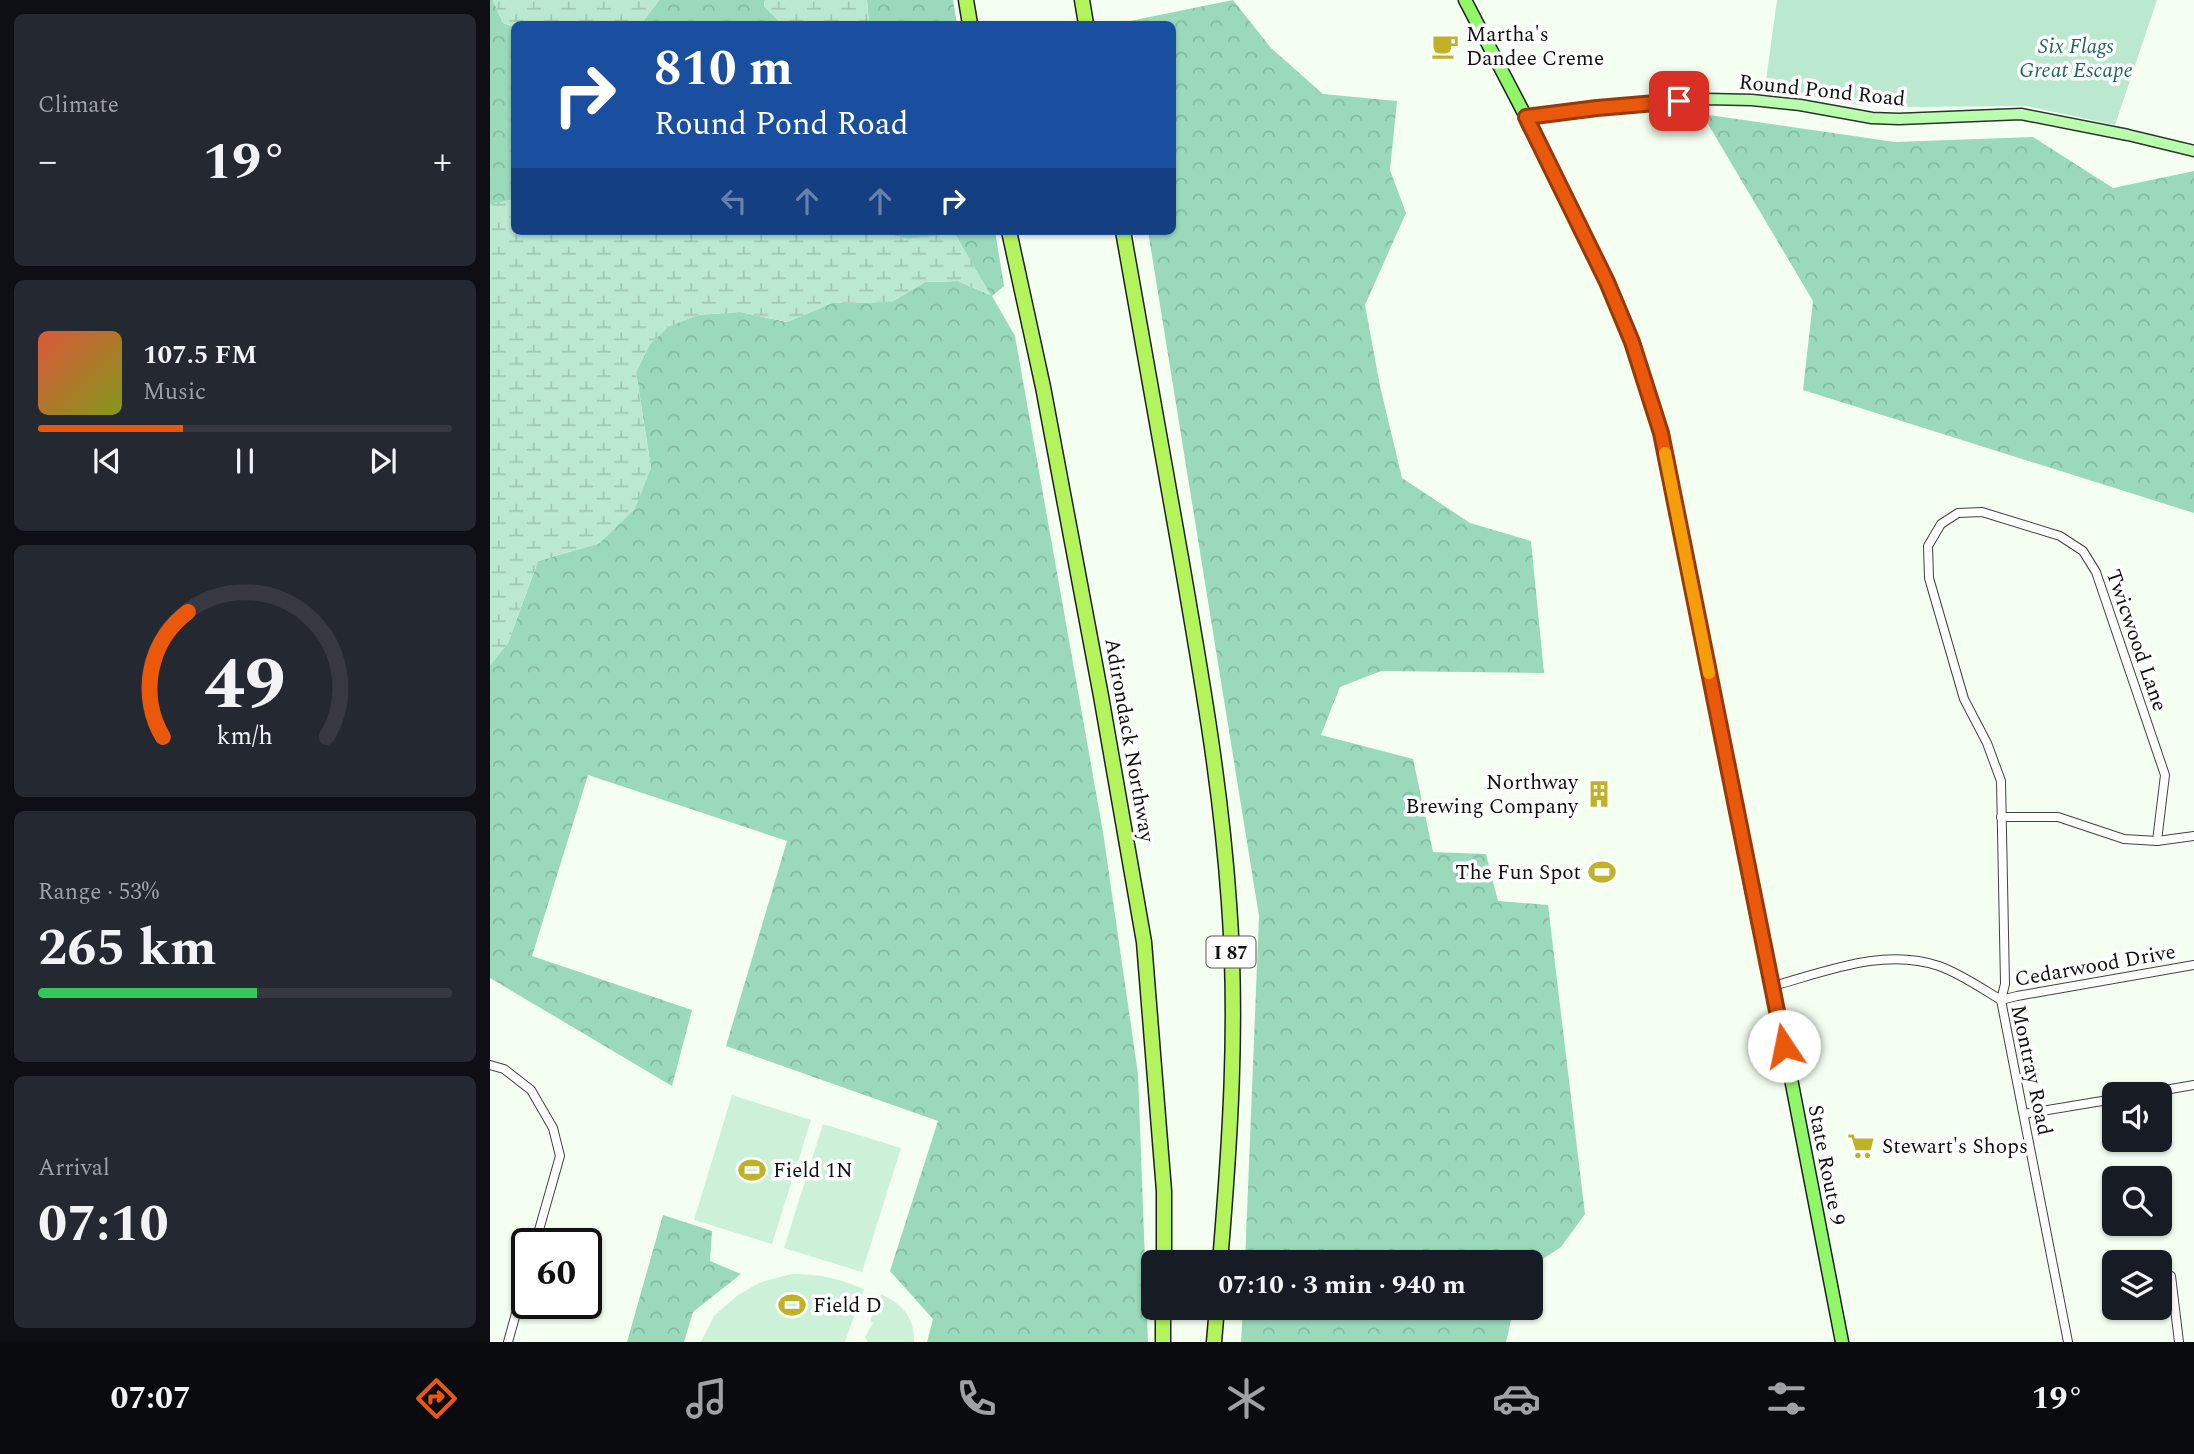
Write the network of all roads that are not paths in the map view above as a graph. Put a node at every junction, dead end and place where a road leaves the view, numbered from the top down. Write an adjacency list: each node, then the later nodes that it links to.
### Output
1 (966, 0): 4 (highway)
2 (1082, 0): 5 (highway)
3 (1465, 0): 6 (main road, State Route 9)
4 (970, 21)
5 (1086, 21)
6 (1526, 117): 7 (street, Round Pond Road); 14 (main road, State Route 9)
7 (2194, 151)
8 (1010, 235): 22 (highway, Adirondack Northway)
9 (1124, 235): 23 (highway, I 87)
10 (2001, 817): 12 (street); 12 (street, Twicwood Lane); 15 (street, Twicwood Lane)
11 (2194, 836): 12 (street)
12 (2157, 841)
13 (2194, 965): 15 (street, Cedarwood Drive)
14 (1773, 986): 15 (street, Montray Road); 31 (main road, State Route 9)
15 (2001, 1000): 20 (street, Montray Road)
16 (490, 1065): 21 (street)
17 (2194, 1085): 18 (street)
18 (2172, 1089)
19 (2102, 1101): 20 (street)
20 (2024, 1114): 32 (street, Montray Road)
21 (540, 1228)
22 (1164, 1250)
23 (1221, 1250)
24 (2172, 1284): 33 (street)
25 (514, 1319): 28 (street)
26 (1163, 1320): 29 (highway)
27 (1216, 1320): 30 (highway)
28 (508, 1342)
29 (1163, 1342)
30 (1214, 1342)
31 (1842, 1342)
32 (2068, 1342)
33 (2179, 1342)

